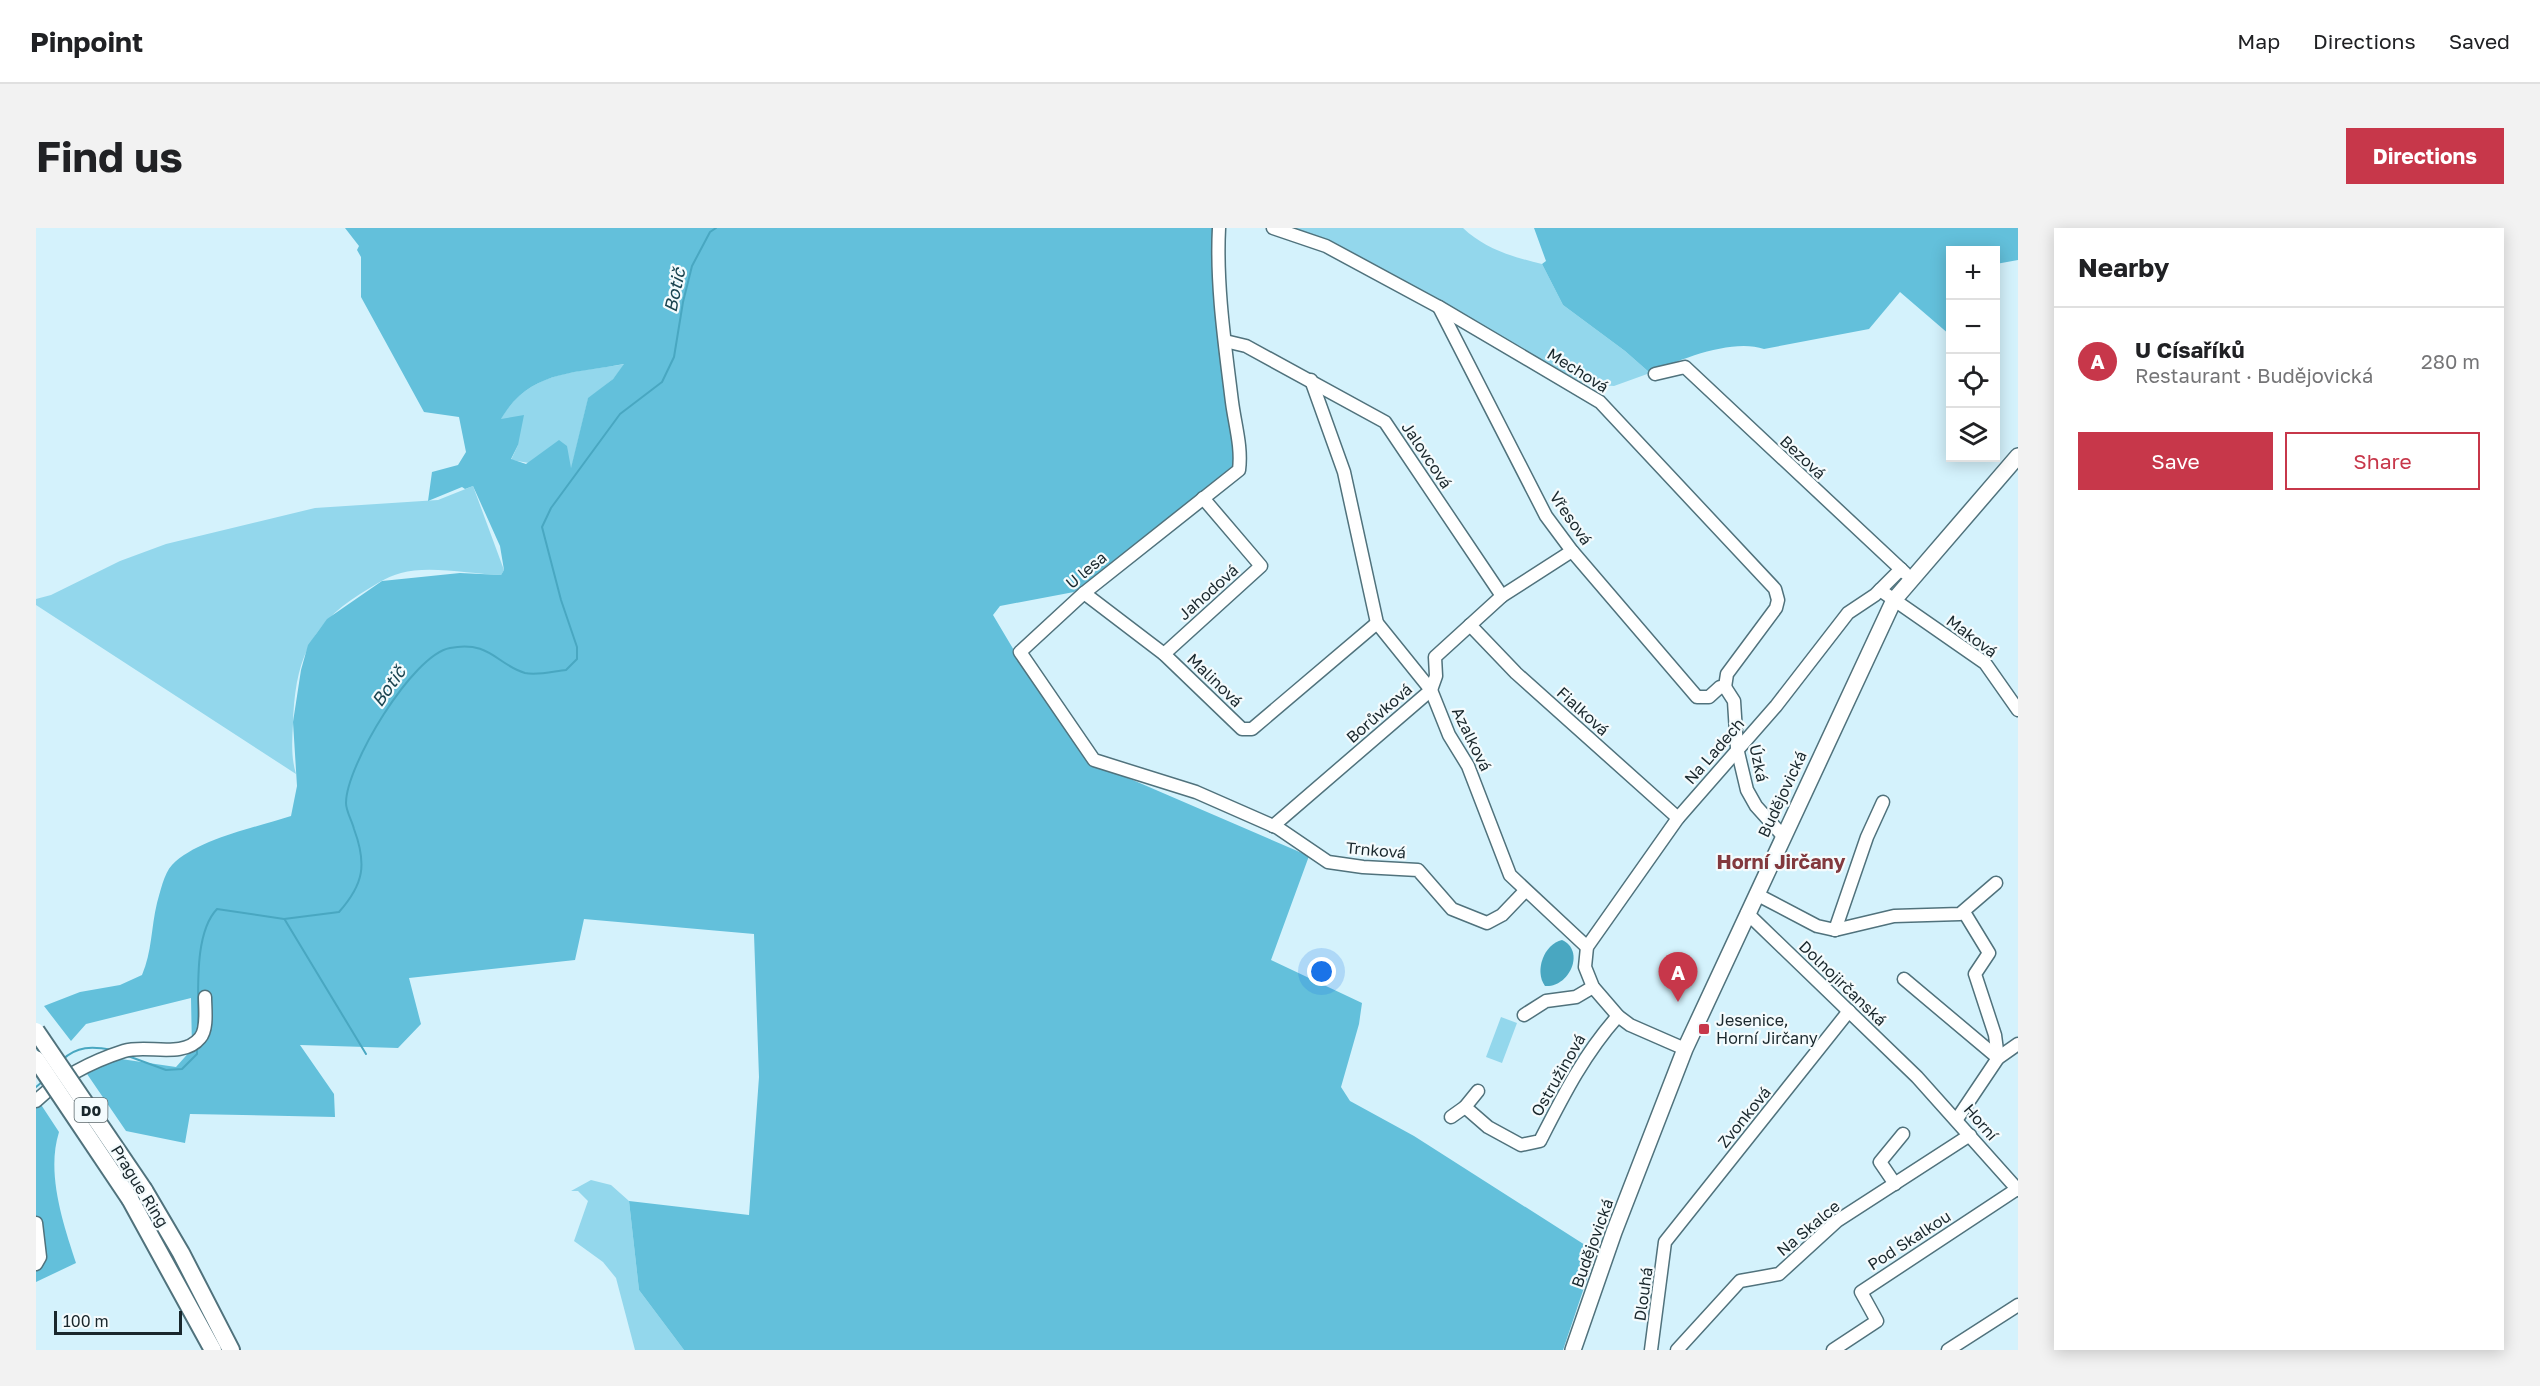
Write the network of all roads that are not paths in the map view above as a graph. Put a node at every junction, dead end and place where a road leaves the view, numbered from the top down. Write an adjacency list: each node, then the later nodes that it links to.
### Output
1 (1220, 228): 4 (street, U lesa)
2 (1273, 228): 3 (street, Mechová)
3 (1439, 307): 9 (street, Vřesová); 18 (street, Mechová)
4 (1226, 341): 6 (street, Jalovcová); 8 (street, U lesa)
5 (1655, 374): 10 (street, Bezová)
6 (1311, 380): 13 (street, Jalovcová); 15 (street, Azalková)
7 (2018, 456): 10 (main road, Budějovická)
8 (1203, 498): 12 (street, U lesa); 17 (street, Jahodová)
9 (1572, 551): 13 (street, Borůvková); 18 (street, Vřesová)
10 (1906, 574): 11 (street, Na Ladech); 14 (main road, Budějovická)
11 (1880, 590): 14 (street); 21 (street, Na Ladech)
12 (1084, 593): 17 (street, Malinová); 24 (street, U lesa)
13 (1502, 596): 16 (street, Borůvková)
14 (1894, 600): 20 (street, Maková); 25 (main road, Budějovická)
15 (1377, 623): 17 (street, Malinová); 19 (street, Azalková)
16 (1470, 625): 19 (street, Borůvková); 23 (street, Fialková)
17 (1164, 654)
18 (1725, 687): 21 (street, Úzká)
19 (1431, 690): 24 (street, Borůvková); 27 (street, Azalková)
20 (2018, 710)
21 (1737, 748): 23 (street, Na Ladech); 25 (street, Úzká)
22 (1883, 802): 31 (street)
23 (1678, 818): 32 (street, Na Ladech)
24 (1273, 826): 27 (street, Trnková)
25 (1783, 836): 28 (main road, Budějovická)
26 (1996, 883): 29 (street)
27 (1525, 891): 32 (street, Azalková)
28 (1756, 894): 30 (main road, Budějovická); 31 (street)
29 (1964, 912): 31 (street); 42 (street)
30 (1747, 913): 36 (street, Dolnojirčanská); 41 (main road, Budějovická)
31 (1835, 930)
32 (1587, 947): 34 (street)
33 (1904, 979): 42 (street)
34 (1593, 987): 37 (street); 38 (street)
35 (206, 997): 46 (street)
36 (1849, 1011): 44 (street, Dolnojirčanská); 56 (street, Zvonková)
37 (1524, 1015)
38 (1618, 1016): 41 (street); 47 (street, Ostružinová)
39 (36, 1031): 54 (highway, Prague Ring / D0, bridge)
40 (2018, 1044): 42 (street)
41 (1685, 1049): 61 (main road, Budějovická)
42 (1998, 1058): 49 (street)
43 (36, 1059): 54 (highway, Prague Ring / D0, bridge)
44 (1917, 1077): 49 (street, Horní)
45 (1478, 1092): 47 (street)
46 (36, 1101)
47 (1464, 1107): 48 (street)
48 (1451, 1117)
49 (1957, 1119): 51 (street, Horní)
50 (1903, 1134): 52 (street)
51 (1970, 1135): 52 (street, Na Skalce); 53 (street, Horní)
52 (1895, 1184): 63 (street, Na Skalce)
53 (2018, 1189): 64 (street, Pod Skalkou)
54 (137, 1195): 59 (highway, Prague Ring / D0); 60 (highway, Prague Ring / D0)
55 (36, 1223): 57 (street)
56 (1665, 1242): 62 (street, Dlouhá)
57 (36, 1264)
58 (2018, 1305): 65 (street)
59 (213, 1350)
60 (231, 1350)
61 (1573, 1350)
62 (1651, 1350)
63 (1677, 1350)
64 (1833, 1350)
65 (1948, 1350)

